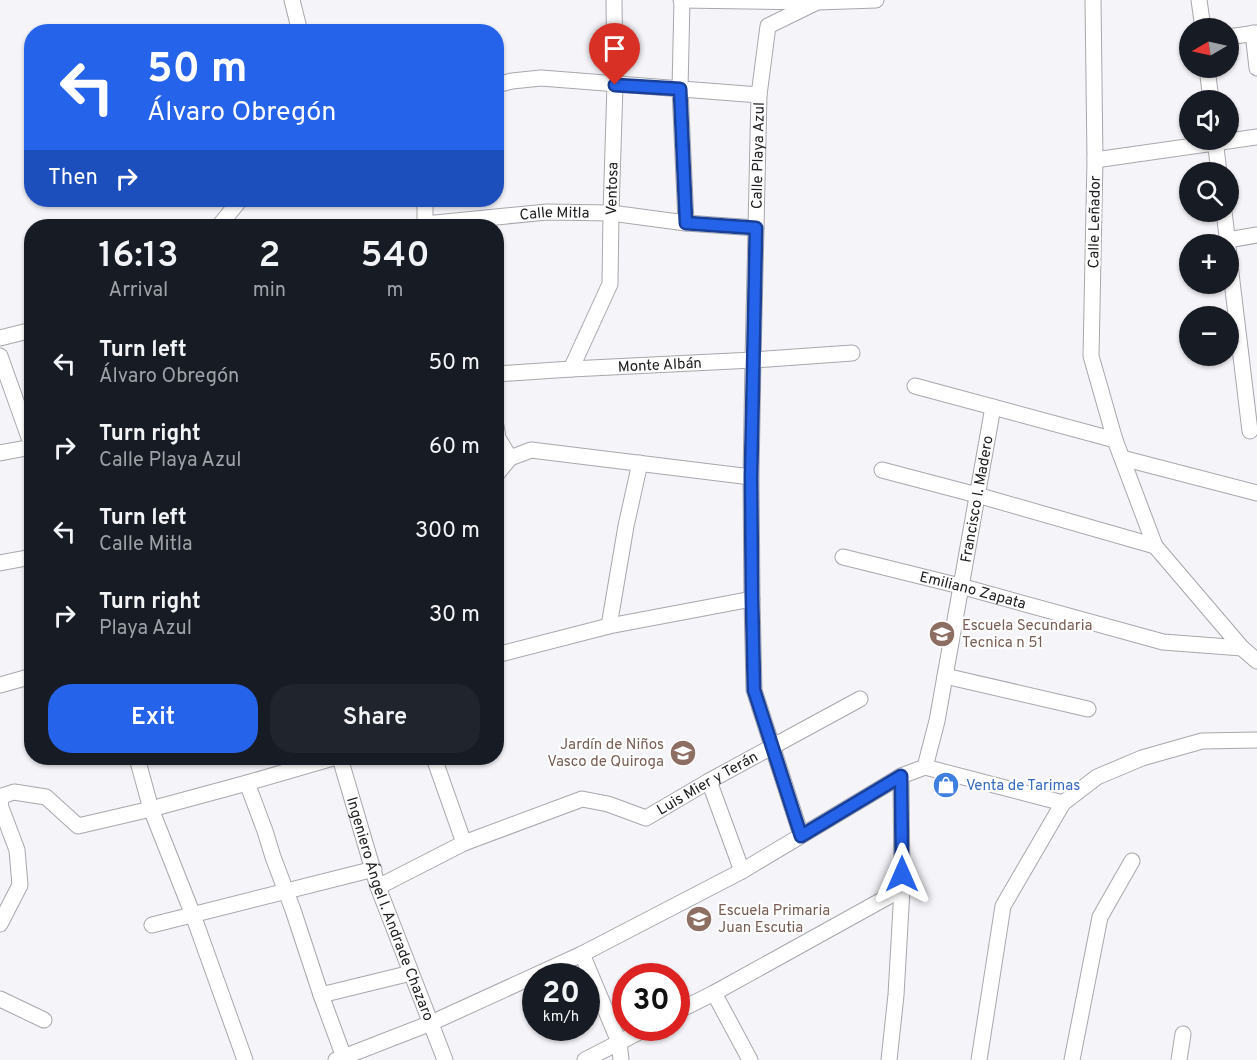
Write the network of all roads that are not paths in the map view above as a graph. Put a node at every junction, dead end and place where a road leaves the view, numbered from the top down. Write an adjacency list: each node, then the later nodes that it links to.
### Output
1 (292, 0): 9 (street)
2 (614, 0): 14 (street, Ventosa)
3 (682, 0): 7 (street); 15 (street)
4 (876, 0): 7 (street)
5 (1093, 0): 20 (street, Calle Leñador)
6 (1199, 0): 8 (street)
7 (817, 1): 16 (street, Calle Playa Azul)
8 (1202, 18)
9 (298, 24)
10 (1255, 33): 11 (street); 12 (street)
11 (1239, 35)
12 (1257, 68)
13 (504, 83): 14 (street)
14 (615, 85): 15 (street); 22 (street, Ventosa)
15 (680, 89): 16 (street); 25 (street)
16 (759, 95): 26 (street, Calle Playa Azul)
17 (1257, 137): 18 (street)
18 (1239, 139)
19 (1179, 147): 20 (street)
20 (1095, 160): 41 (street, Calle Leñador)
21 (234, 207): 23 (street)
22 (611, 213): 24 (street, Calle Mitla); 25 (street, Calle Mitla); 35 (street, Ventosa)
23 (225, 219)
24 (481, 219)
25 (686, 223): 26 (street, Calle Mitla)
26 (756, 228): 34 (street, Calle Playa Azul)
27 (1257, 235): 28 (street)
28 (1239, 241)
29 (1234, 294): 40 (street)
30 (24, 332): 31 (street)
31 (0, 338)
32 (852, 353): 34 (street, Monte Albán)
33 (0, 356): 39 (street)
34 (753, 360): 35 (street, Monte Albán); 50 (street, Calle Playa Azul)
35 (571, 369): 36 (street, Monte Albán)
36 (504, 373)
37 (915, 386): 38 (street)
38 (993, 407): 41 (street); 52 (street, Francisco I. Madero)
39 (24, 424)
40 (1250, 431)
41 (1115, 440): 46 (street, Calle Leñador)
42 (24, 448): 44 (street)
43 (504, 448): 45 (street)
44 (0, 453)
45 (510, 458): 47 (street); 48 (street)
46 (1122, 458): 51 (street); 53 (street, Calle Leñador)
47 (640, 462): 50 (street); 59 (street)
48 (504, 465)
49 (882, 470): 52 (street)
50 (751, 477): 58 (street, Calle Playa Azul)
51 (1257, 493)
52 (977, 495): 53 (street); 57 (street, Francisco I. Madero)
53 (1155, 546): 60 (street)
54 (843, 557): 57 (street, Emiliano Zapata)
55 (24, 558): 56 (street)
56 (0, 563)
57 (960, 586): 60 (street, Emiliano Zapata); 63 (street, Francisco I. Madero)
58 (752, 598): 59 (street); 69 (street, Calle Playa Azul)
59 (609, 626): 61 (street)
60 (1242, 648): 62 (street)
61 (504, 653)
62 (1257, 661)
63 (945, 676): 67 (street); 74 (street, Francisco I. Madero)
64 (24, 678): 65 (street)
65 (0, 685)
66 (860, 699): 69 (street, Luis Mier y Terán)
67 (1088, 710)
68 (1257, 740): 78 (street)
69 (773, 747): 76 (street, Luis Mier y Terán); 80 (street, Calle Playa Azul)
70 (139, 765): 79 (street)
71 (309, 765): 77 (street)
72 (342, 765): 83 (street, Ingeniero Ángel l. Andrade Chazaro)
73 (436, 765): 81 (street)
74 (926, 767): 75 (street); 78 (street)
75 (901, 776): 80 (street); 86 (street)
76 (710, 781): 81 (street, Luis Mier y Terán); 84 (street)
77 (247, 783): 79 (street); 87 (street)
78 (1063, 803): 108 (street)
79 (151, 809): 88 (street); 89 (street)
80 (801, 836): 84 (street)
81 (464, 843): 85 (street)
82 (1132, 861): 109 (street)
83 (374, 869): 85 (street, Ingeniero Ángel l. Andrade Chazaro); 87 (street)
84 (742, 871): 91 (street)
85 (378, 887): 92 (street, Ingeniero Ángel l. Andrade Chazaro)
86 (902, 888): 93 (street); 107 (street)
87 (285, 891): 88 (street); 94 (street)
88 (193, 915): 90 (street); 102 (street)
89 (0, 924)
90 (152, 925)
91 (582, 954): 98 (street); 100 (street)
92 (411, 973): 94 (street); 98 (street, Ingeniero Ángel l. Andrade Chazaro)
93 (714, 993): 96 (street); 106 (street)
94 (321, 995): 101 (street)
95 (0, 999): 97 (street)
96 (690, 1005)
97 (44, 1020)
98 (431, 1023): 101 (street); 103 (street, Ingeniero Ángel l. Andrade Chazaro)
99 (1183, 1034): 110 (street)
100 (619, 1042): 104 (street); 105 (street)
101 (341, 1059)
102 (244, 1060)
103 (445, 1060)
104 (585, 1060)
105 (621, 1060)
106 (750, 1060)
107 (889, 1060)
108 (979, 1060)
109 (1072, 1060)
110 (1179, 1060)

